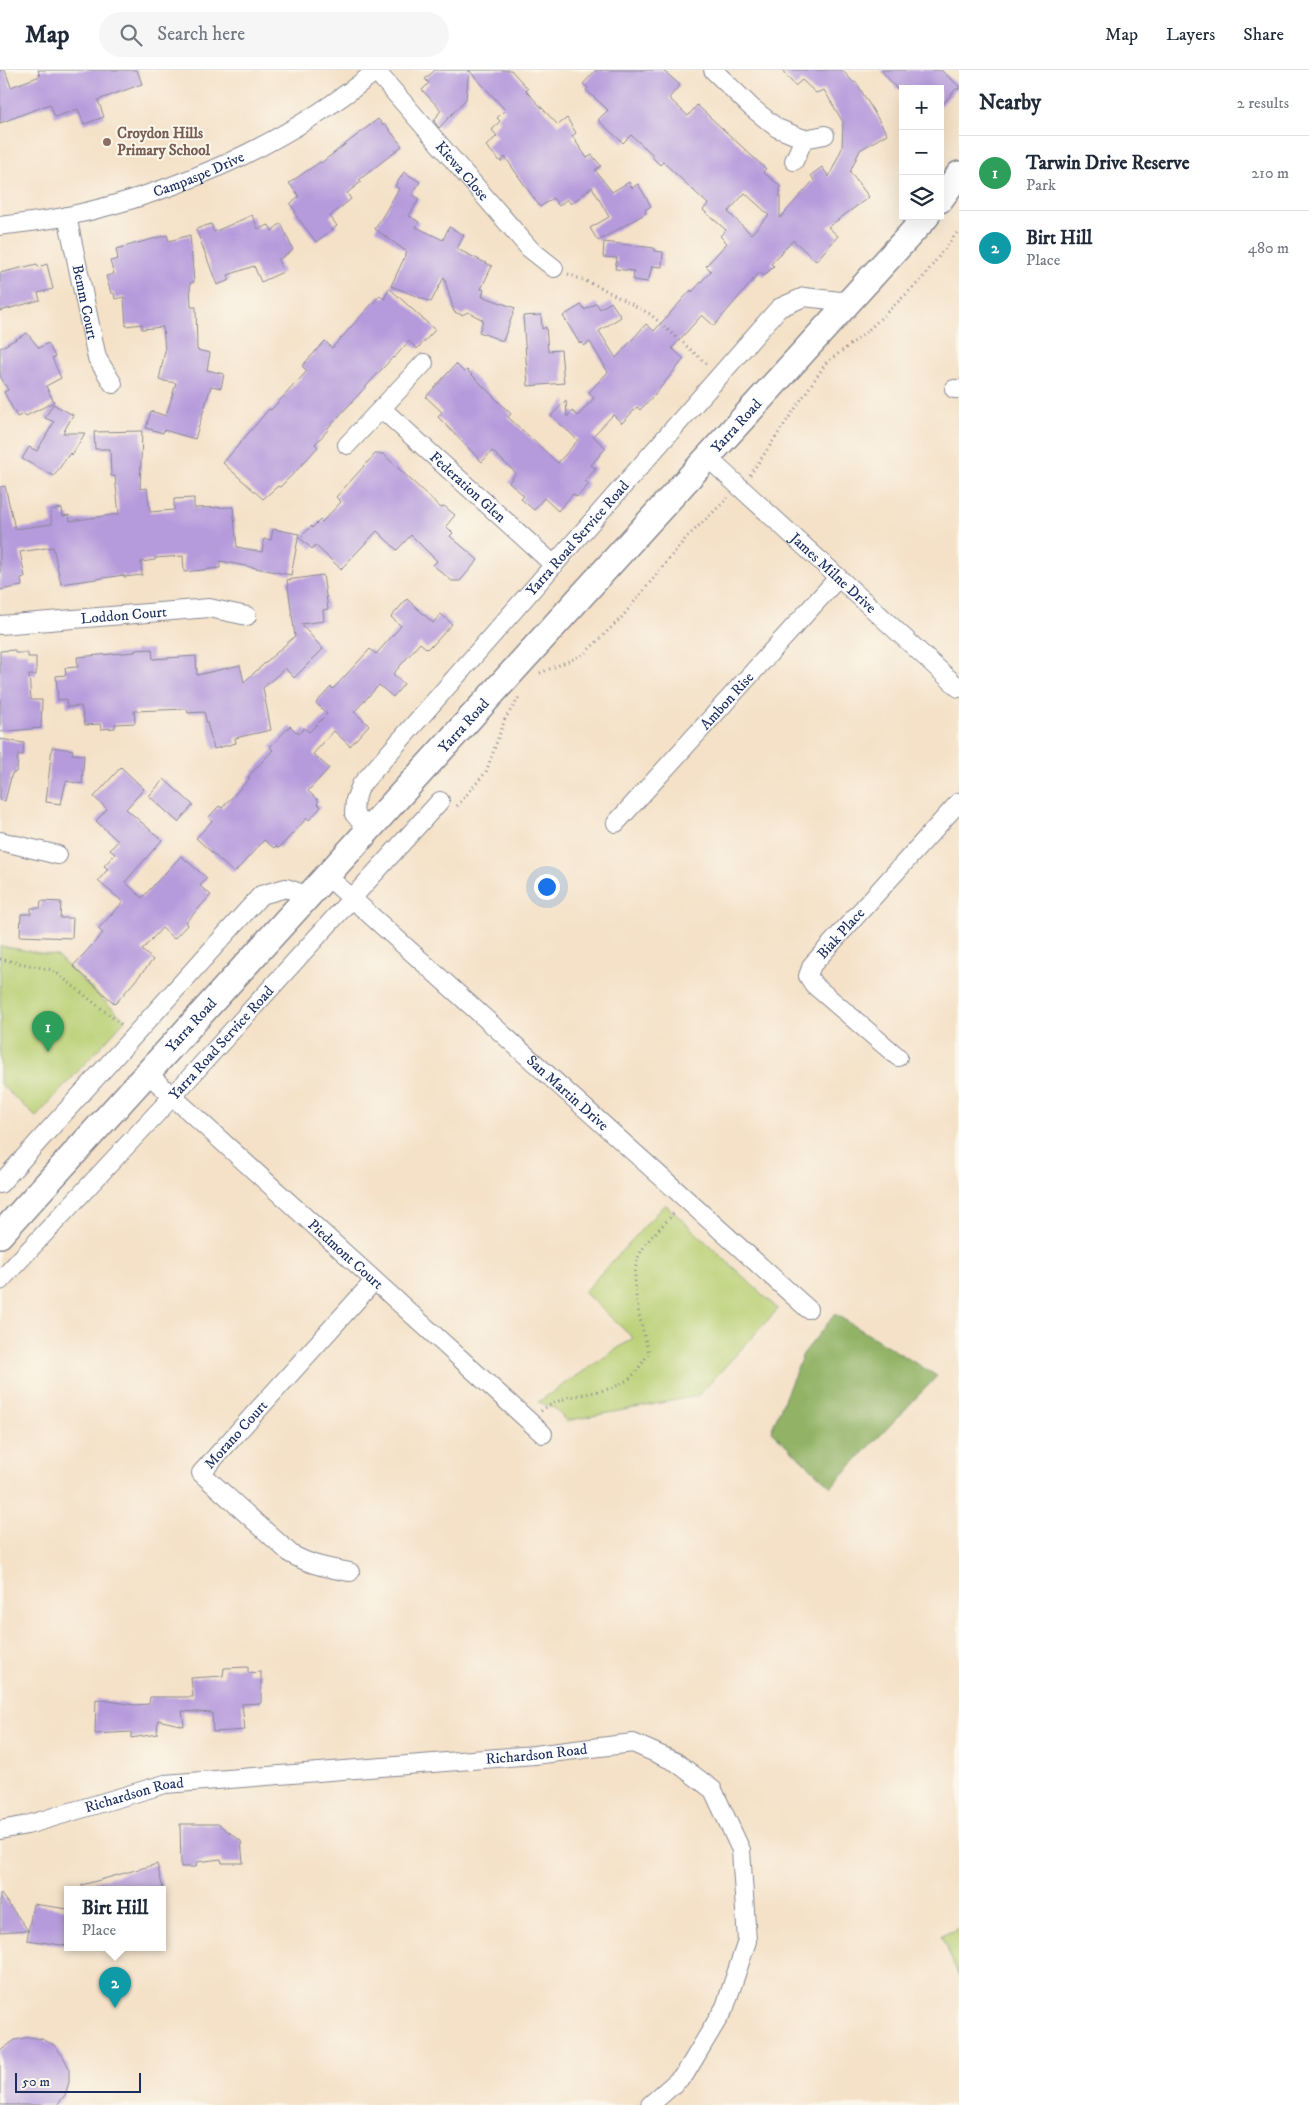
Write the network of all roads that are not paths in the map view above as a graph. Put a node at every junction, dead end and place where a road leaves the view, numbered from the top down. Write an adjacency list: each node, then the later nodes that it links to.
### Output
1 (377, 70): 10 (street, Campaspe Drive); 13 (street, Kiewa Close)
2 (713, 70): 4 (street)
3 (826, 135): 4 (street)
4 (804, 139): 5 (street)
5 (794, 161)
6 (959, 174): 8 (main road)
7 (959, 187): 9 (main road)
8 (944, 196)
9 (944, 199)
10 (67, 216): 12 (street, Campaspe Drive); 16 (street, Bemm Court)
11 (923, 220): 14 (main road, Yarra Road)
12 (0, 226)
13 (554, 268)
14 (849, 302): 19 (main road, Yarra Road); 20 (street, Yarra Road Service Road)
15 (424, 363): 17 (street)
16 (112, 384)
17 (382, 409): 18 (street); 20 (street, Federation Glen)
18 (347, 445)
19 (708, 458): 21 (street, James Milne Drive); 28 (main road, Yarra Road)
20 (554, 565): 28 (street, Yarra Road Service Road)
21 (838, 578): 24 (street, James Milne Drive); 27 (street, Ambon Rise)
22 (247, 616): 23 (street, Loddon Court)
23 (0, 624)
24 (959, 688)
25 (959, 802): 34 (street, Biak Place)
26 (447, 805): 33 (street, Yarra Road Service Road)
27 (616, 823)
28 (368, 829): 31 (main road, Yarra Road)
29 (0, 840): 30 (street)
30 (58, 855)
31 (327, 876): 32 (main road, Yarra Road); 33 (street, San Martin Drive)
32 (309, 896): 35 (main road, Yarra Road); 37 (street)
33 (350, 898): 36 (street, Yarra Road Service Road); 41 (street, San Martin Drive)
34 (898, 1057)
35 (147, 1073): 36 (street, Piedmont Court); 38 (main road, Yarra Road)
36 (173, 1096): 39 (street, Yarra Road Service Road); 40 (street, Piedmont Court)
37 (0, 1184)
38 (0, 1235)
39 (0, 1281)
40 (374, 1281): 42 (street, Piedmont Court); 43 (street, Morano Court)
41 (808, 1309)
42 (543, 1434)
43 (350, 1572)
44 (0, 1830): 45 (street, Richardson Road)
45 (650, 2105)

